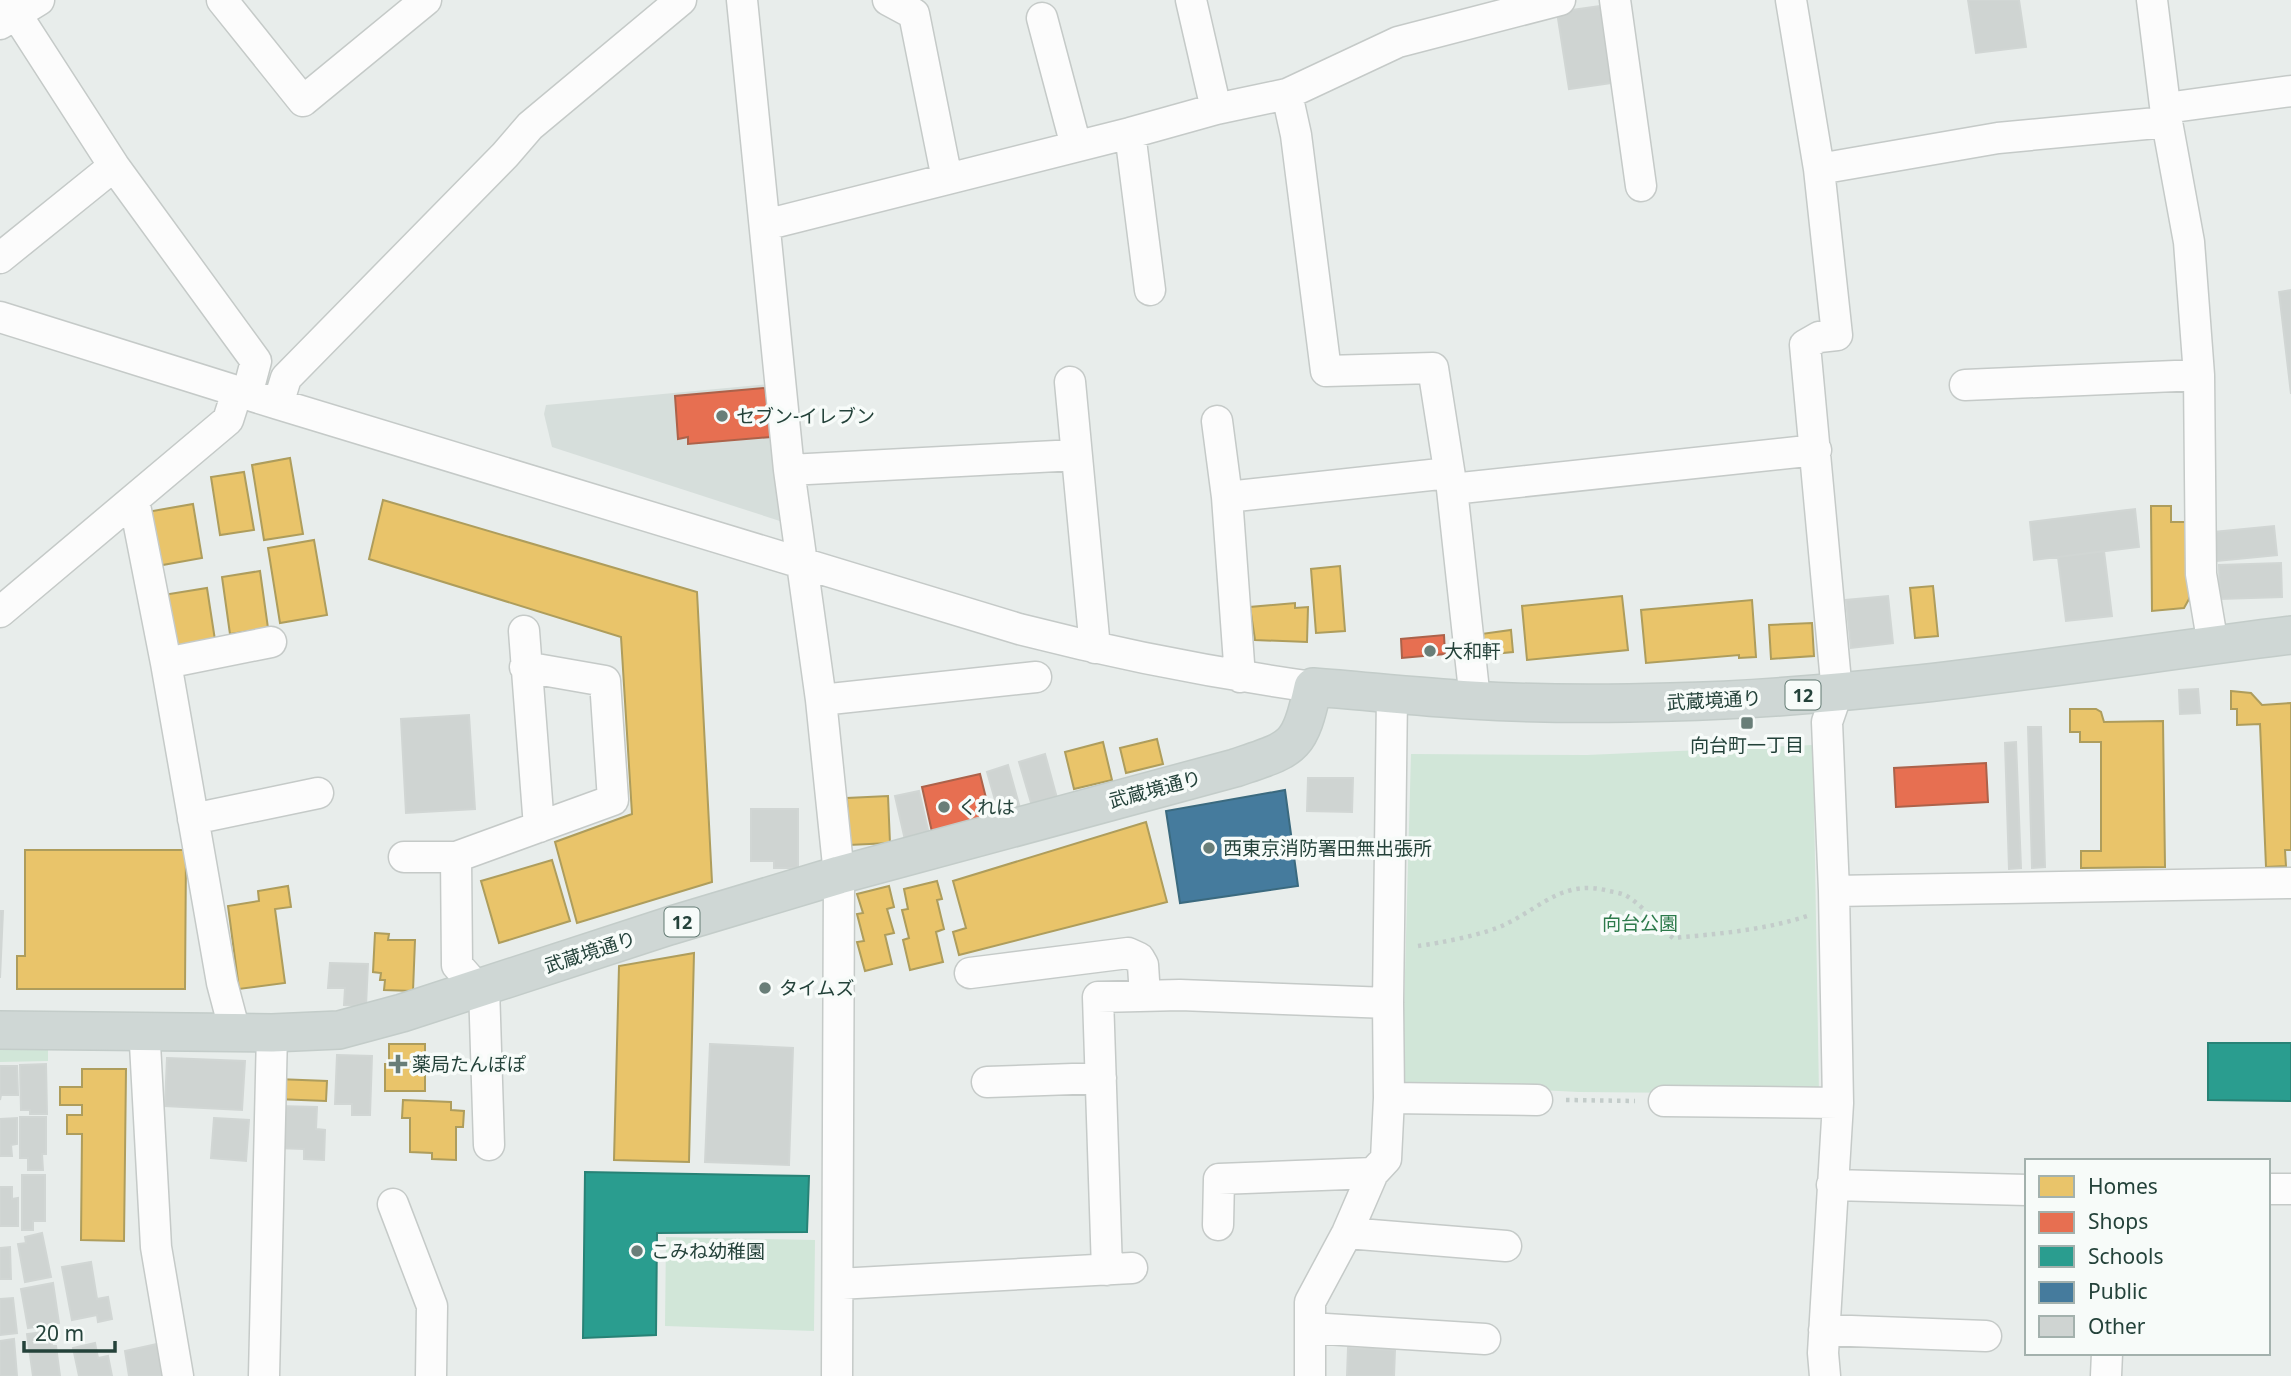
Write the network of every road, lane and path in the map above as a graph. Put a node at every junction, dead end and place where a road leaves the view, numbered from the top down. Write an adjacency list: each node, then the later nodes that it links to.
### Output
1 (222, 0): 11 (street)
2 (681, 0): 31 (street)
3 (742, 0): 24 (street)
4 (888, 0): 22 (street)
5 (1191, 0): 16 (street)
6 (1554, 0): 7 (street); 15 (street)
7 (1560, 0)
8 (1615, 0): 23 (street)
9 (1791, 0): 21 (street)
10 (2152, 0): 17 (street)
11 (423, 1)
12 (15, 9): 20 (street)
13 (1042, 18): 19 (street)
14 (2291, 91): 17 (street)
15 (1287, 94): 16 (street); 37 (street)
16 (1216, 109): 18 (street)
17 (2167, 115): 21 (street); 28 (street)
18 (1130, 133): 19 (street); 26 (street)
19 (1076, 146): 22 (street)
20 (114, 166): 25 (street); 32 (street)
21 (1819, 169): 34 (street)
22 (947, 178): 24 (street)
23 (1642, 186)
24 (765, 225): 36 (street)
25 (0, 258)
26 (1150, 290)
27 (0, 317): 32 (street)
28 (2199, 376): 30 (street); 45 (street)
29 (1070, 382): 35 (street)
30 (1965, 386)
31 (282, 391): 32 (street); 40 (street)
32 (242, 393): 39 (street)
33 (1217, 421): 38 (street)
34 (1816, 450): 37 (street); 52 (street)
35 (1076, 455): 36 (street); 46 (street)
36 (789, 470): 40 (street)
37 (1450, 481): 38 (street); 55 (street)
38 (1227, 497): 50 (street)
39 (134, 500): 41 (street); 47 (street)
40 (802, 564): 46 (street); 54 (street)
41 (0, 612)
42 (524, 631): 48 (street)
43 (2291, 635): 45 (main road, 武蔵境通り / 12)
44 (271, 642): 47 (street)
45 (2213, 645): 52 (main road, 武蔵境通り / 12)
46 (1095, 648): 50 (street)
47 (166, 663): 57 (street)
48 (525, 667): 58 (street); 58 (street)
49 (1037, 677): 54 (street)
50 (1240, 677): 51 (street)
51 (1313, 687): 53 (main road, 武蔵境通り / 12); 61 (main road, 武蔵境通り / 12)
52 (1837, 693): 55 (main road, 武蔵境通り / 12); 63 (street)
53 (1392, 695): 55 (main road, 武蔵境通り / 12); 64 (street)
54 (821, 700): 61 (street)
55 (1475, 700)
56 (318, 793): 57 (street)
57 (193, 819): 71 (street)
58 (539, 827): 60 (street)
59 (404, 857): 60 (street)
60 (456, 857): 66 (street)
61 (839, 875): 66 (main road, 武蔵境通り / 12); 89 (street)
62 (2291, 883): 63 (street)
63 (1834, 899): 64 (path); 78 (street)
64 (1389, 950): 68 (street)
65 (971, 973): 67 (street)
66 (481, 988): 72 (main road, 武蔵境通り / 12); 79 (street)
67 (1144, 996): 68 (street); 73 (street)
68 (1388, 1003): 75 (street)
69 (0, 1030): 70 (main road, 武蔵境通り / 12)
70 (146, 1031): 71 (main road, 武蔵境通り / 12); 95 (street)
71 (235, 1031): 72 (main road, 武蔵境通り / 12)
72 (271, 1033): 96 (street)
73 (1101, 1078): 74 (street); 89 (street)
74 (986, 1082)
75 (1389, 1098): 76 (street); 80 (street)
76 (1538, 1100): 77 (path)
77 (1664, 1101): 78 (street)
78 (1838, 1103): 81 (street)
79 (489, 1145)
80 (1373, 1173): 86 (street); 87 (street)
81 (1832, 1185): 84 (street); 91 (street)
82 (2270, 1189): 83 (street)
83 (2291, 1189)
84 (2025, 1190)
85 (393, 1204): 97 (street)
86 (1218, 1225)
87 (1347, 1233): 88 (street); 90 (street)
88 (1506, 1246)
89 (838, 1284): 98 (street)
90 (1310, 1328): 93 (street); 99 (street)
91 (1824, 1330): 92 (street); 100 (street)
92 (1986, 1336)
93 (1485, 1339)
94 (2108, 1355): 101 (street)
95 (178, 1376)
96 (264, 1376)
97 (430, 1376)
98 (837, 1376)
99 (1310, 1376)
100 (1825, 1376)
101 (2106, 1376)

